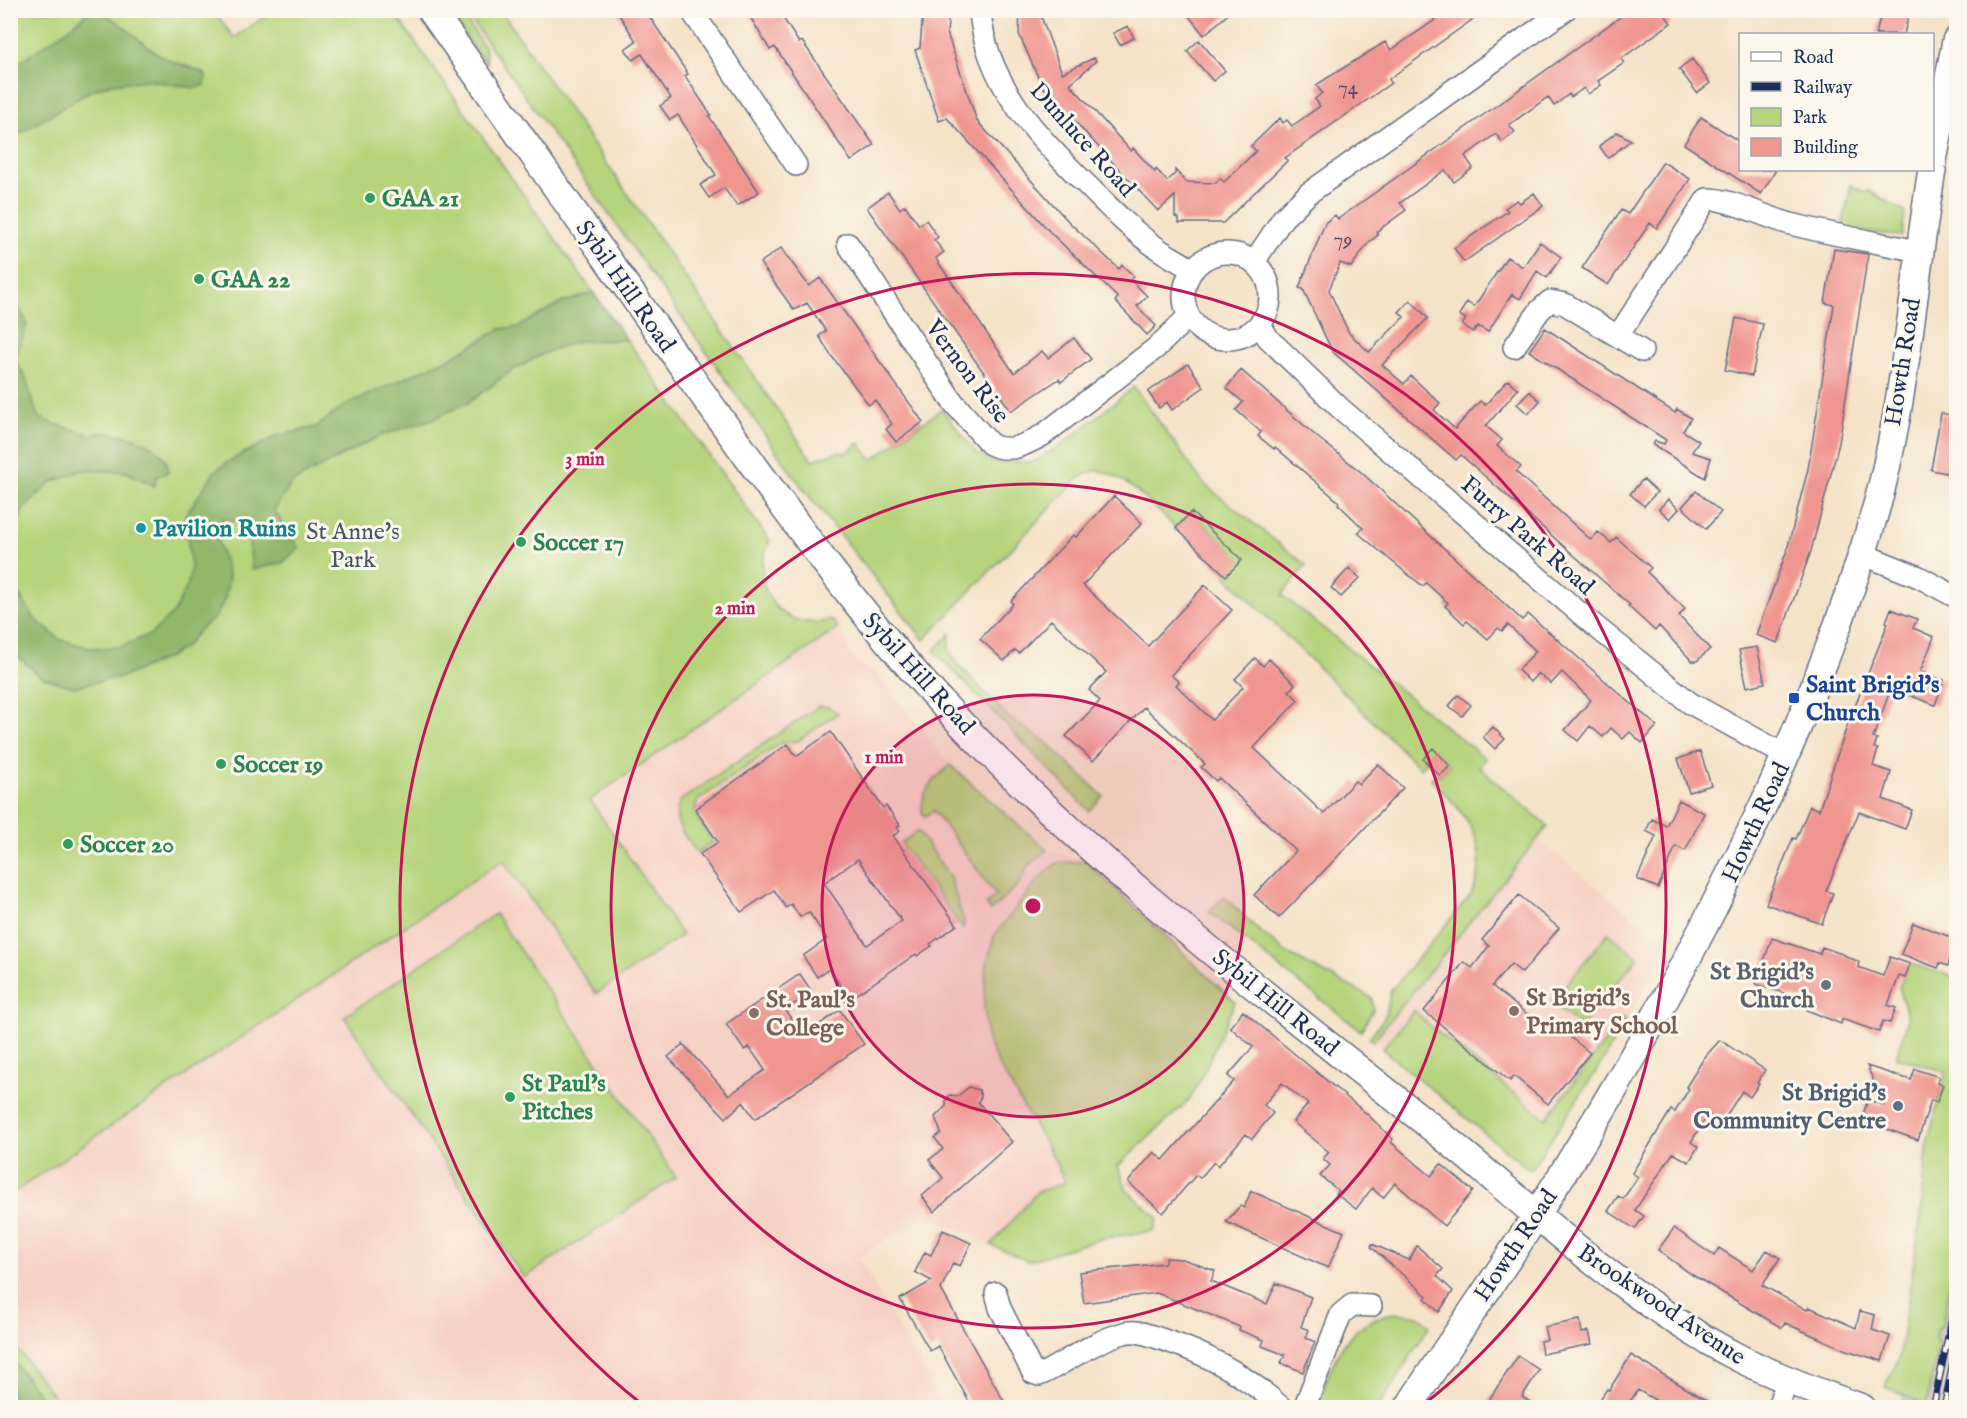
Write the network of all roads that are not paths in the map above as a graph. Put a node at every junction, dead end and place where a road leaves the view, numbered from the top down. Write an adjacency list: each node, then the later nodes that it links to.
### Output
1 (431, 10): 21 (main road, Sybil Hill Road)
2 (691, 10): 7 (street)
3 (980, 10): 12 (street, Dunluce Road)
4 (1565, 10): 11 (street)
5 (1956, 42): 6 (main road, Howth Road)
6 (1934, 158)
7 (796, 165)
8 (1931, 171): 10 (main road, Howth Road)
9 (848, 244): 13 (street, Vernon Rise)
10 (1918, 251): 15 (street); 18 (main road, Howth Road)
11 (1254, 262): 12 (street); 14 (street)
12 (1193, 270): 13 (street)
13 (1189, 316): 14 (street)
14 (1260, 324): 20 (street, Furry Park Road)
15 (1618, 336): 16 (street); 17 (street)
16 (1514, 347)
17 (1642, 351)
18 (1862, 554): 19 (street); 20 (main road, Howth Road)
19 (1956, 597)
20 (1785, 755): 21 (main road, Howth Road)
21 (1537, 1215): 24 (main road, Brookwood Avenue); 27 (main road, Howth Road)
22 (996, 1293): 25 (street)
23 (1371, 1306): 26 (street)
24 (1786, 1381): 28 (street); 29 (main road, Brookwood Avenue)
25 (1282, 1407)
26 (1304, 1407)
27 (1408, 1407)
28 (1778, 1407)
29 (1862, 1407)

